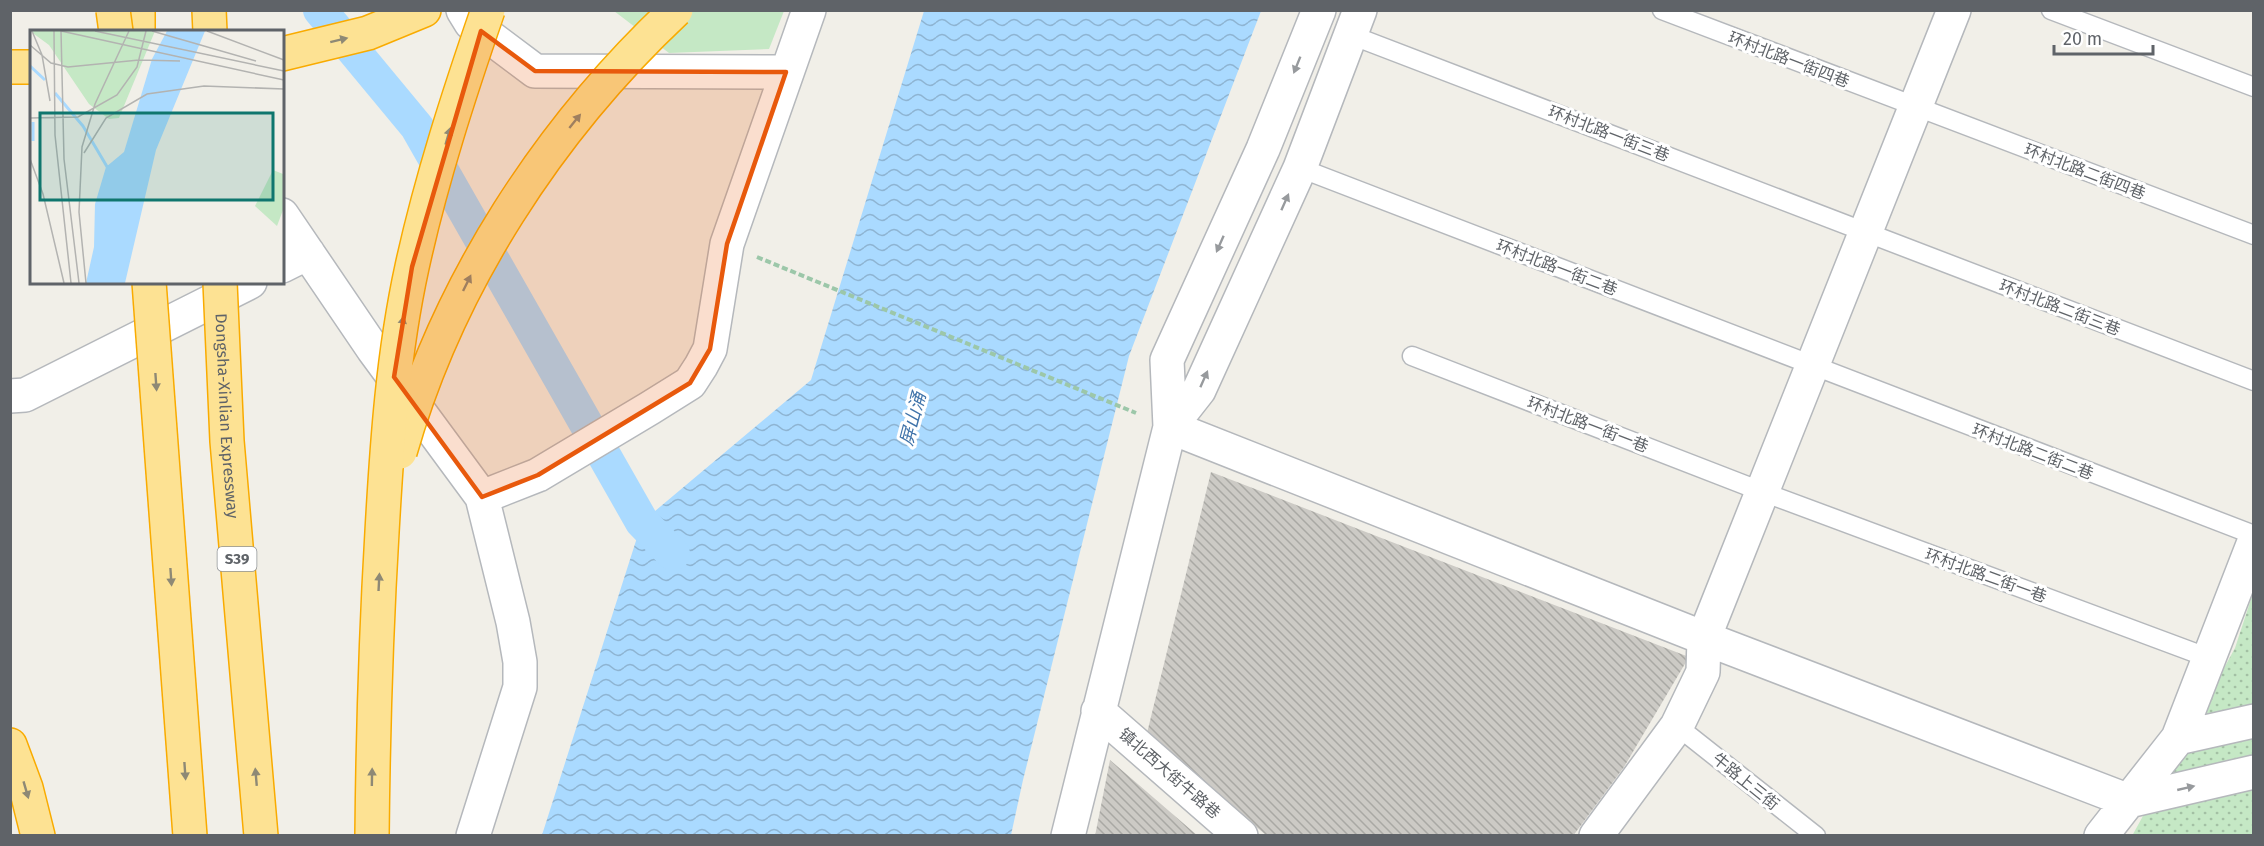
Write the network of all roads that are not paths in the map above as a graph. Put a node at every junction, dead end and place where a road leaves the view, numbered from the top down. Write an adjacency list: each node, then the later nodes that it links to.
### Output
1 (102, 10): 16 (street)
2 (113, 10): 15 (highway, bridge)
3 (138, 10): 17 (highway)
4 (209, 10): 18 (highway)
5 (424, 10): 19 (highway, one-way to 5)
6 (463, 10): 22 (street)
7 (488, 10): 40 (highway, one-way to 7, bridge)
8 (676, 10): 40 (highway, one-way to 8, bridge)
9 (809, 10): 22 (street)
10 (1319, 10): 37 (street, one-way to 37)
11 (1662, 10): 24 (lane, 环村北路一街四巷)
12 (1954, 10): 24 (street)
13 (2051, 10): 23 (lane)
14 (1356, 23): 25 (street); 27 (lane, 环村北路一街三巷)
15 (116, 30)
16 (121, 30)
17 (138, 30)
18 (210, 30)
19 (284, 54)
20 (30, 67): 21 (highway)
21 (10, 68)
22 (786, 72): 39 (street)
23 (2253, 87)
24 (1916, 107): 27 (street); 28 (lane, 环村北路二街四巷)
25 (1300, 168): 34 (lane, 环村北路一街二巷); 37 (street, one-way to 25)
26 (284, 222): 29 (street)
27 (1866, 232): 34 (street); 35 (lane, 环村北路二街三巷)
28 (2253, 235)
29 (295, 260): 39 (street)
30 (149, 284): 54 (highway, one-way to 54, bridge)
31 (220, 284): 55 (highway, Dongsha-Xinlian Expressway / S39, one-way to 31, bridge)
32 (246, 284): 36 (street)
33 (1412, 356): 38 (lane, 环村北路一街一巷)
34 (1813, 367): 38 (street); 41 (lane, 环村北路二街二巷)
35 (2253, 381)
36 (10, 396)
37 (1170, 427): 43 (street); 45 (street)
38 (1763, 492): 43 (street); 44 (lane, 环村北路二街一巷)
39 (482, 497): 57 (street)
40 (382, 515): 56 (highway, one-way to 40, bridge)
41 (2253, 535)
42 (2253, 542): 44 (street)
43 (1704, 638): 47 (street); 51 (street)
44 (2209, 658): 48 (street)
45 (1098, 711): 58 (street); 59 (street, 镇北西大街牛路巷)
46 (2253, 721): 48 (street)
47 (1677, 726): 52 (street); 60 (lane, 牛路上三街)
48 (2178, 738): 51 (street)
49 (10, 745): 53 (highway, one-way to 53)
50 (2253, 772): 51 (street, one-way to 50)
51 (2129, 801): 61 (street)
52 (1597, 835)
53 (38, 836)
54 (190, 836)
55 (261, 836)
56 (372, 836)
57 (473, 836)
58 (1068, 836)
59 (1241, 836)
60 (1816, 836)
61 (2101, 836)

